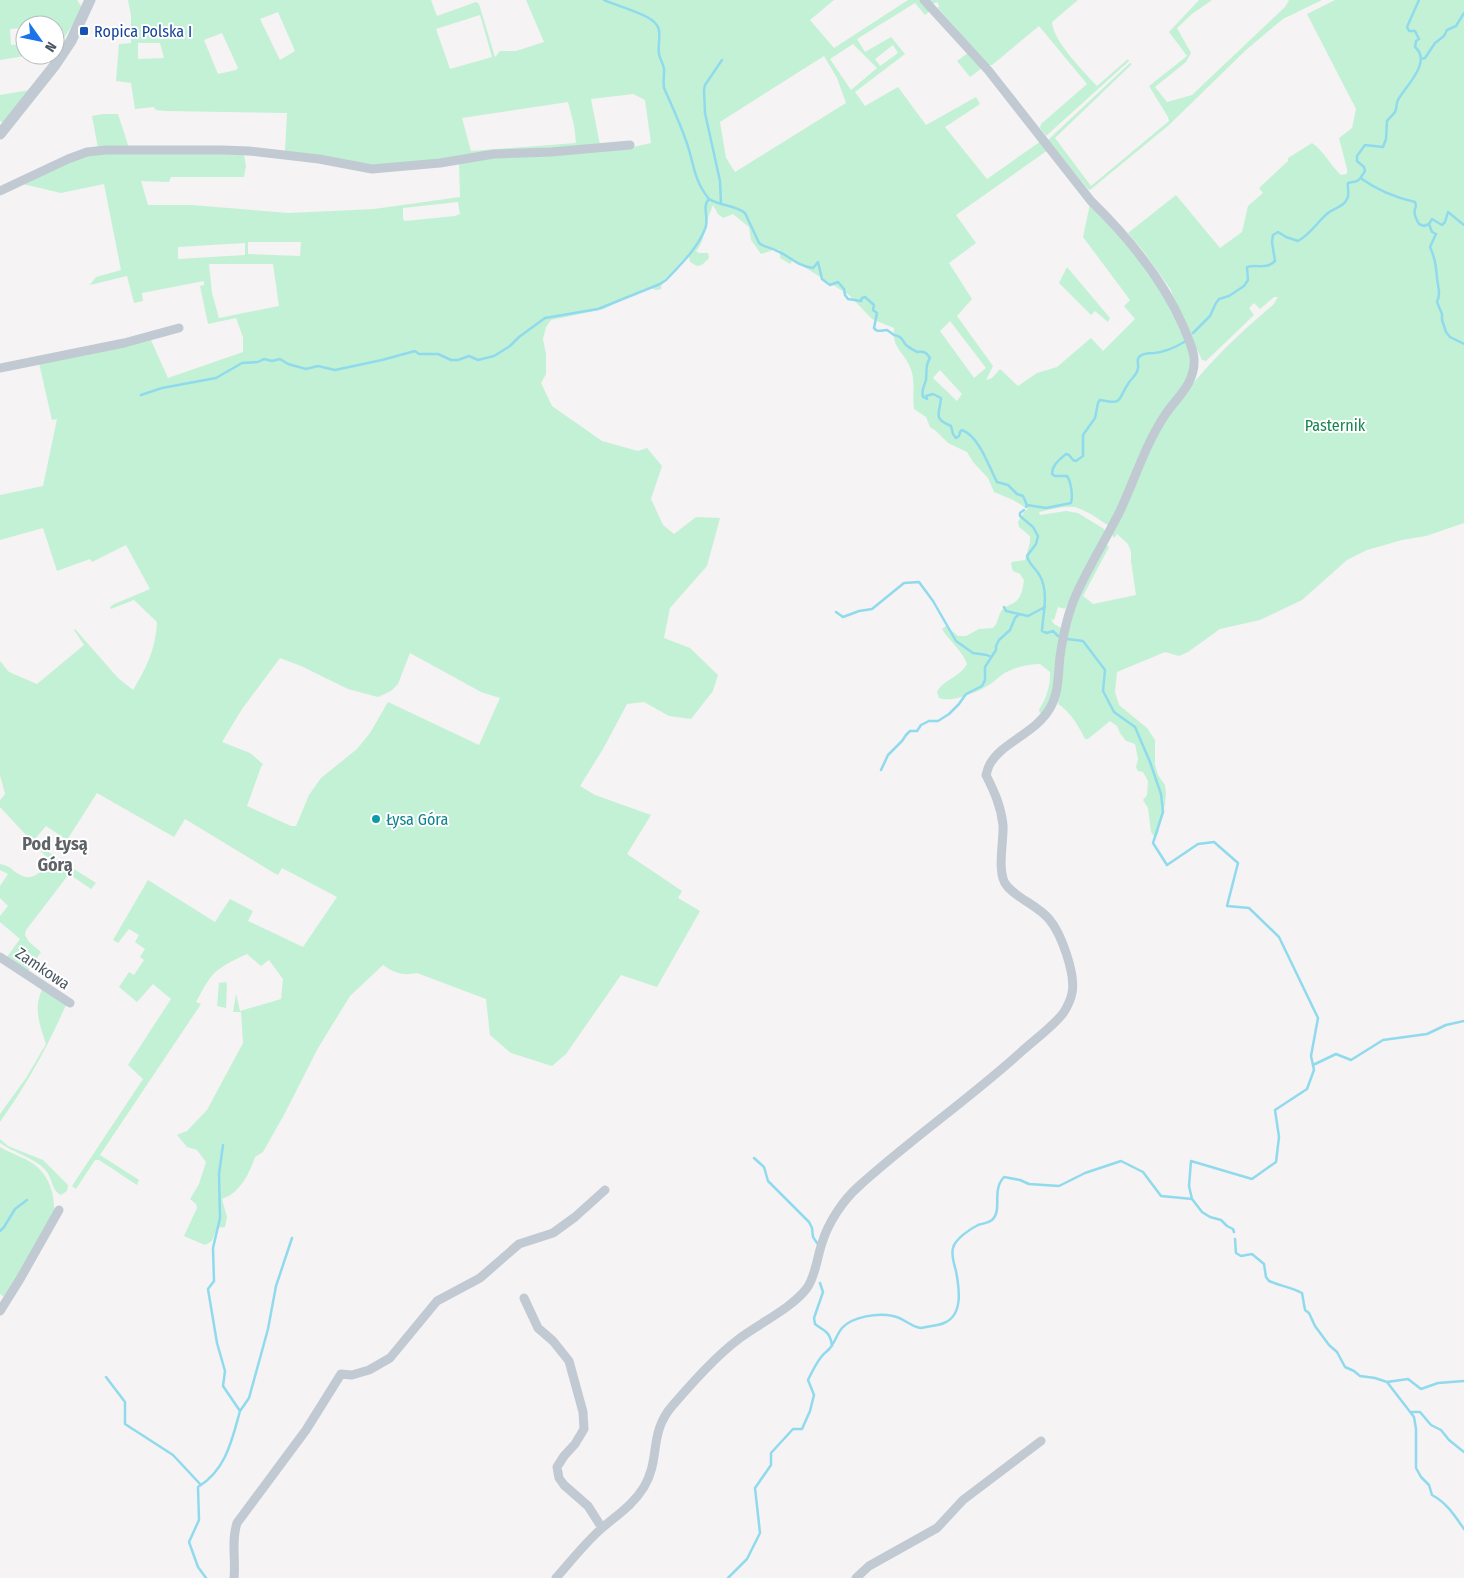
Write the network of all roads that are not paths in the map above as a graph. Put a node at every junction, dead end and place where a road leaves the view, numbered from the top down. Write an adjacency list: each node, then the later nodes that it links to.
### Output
1 (90, 0): 3 (street)
2 (924, 0): 15 (street)
3 (0, 134)
4 (630, 144): 5 (street)
5 (0, 191)
6 (179, 328): 7 (street)
7 (0, 368)
8 (0, 957): 9 (street, Zamkowa)
9 (70, 1003)
10 (605, 1190): 16 (street)
11 (59, 1210): 13 (street)
12 (524, 1298): 15 (street)
13 (0, 1311)
14 (1042, 1441): 18 (street)
15 (602, 1528): 17 (street)
16 (234, 1578)
17 (556, 1578)
18 (856, 1578)

